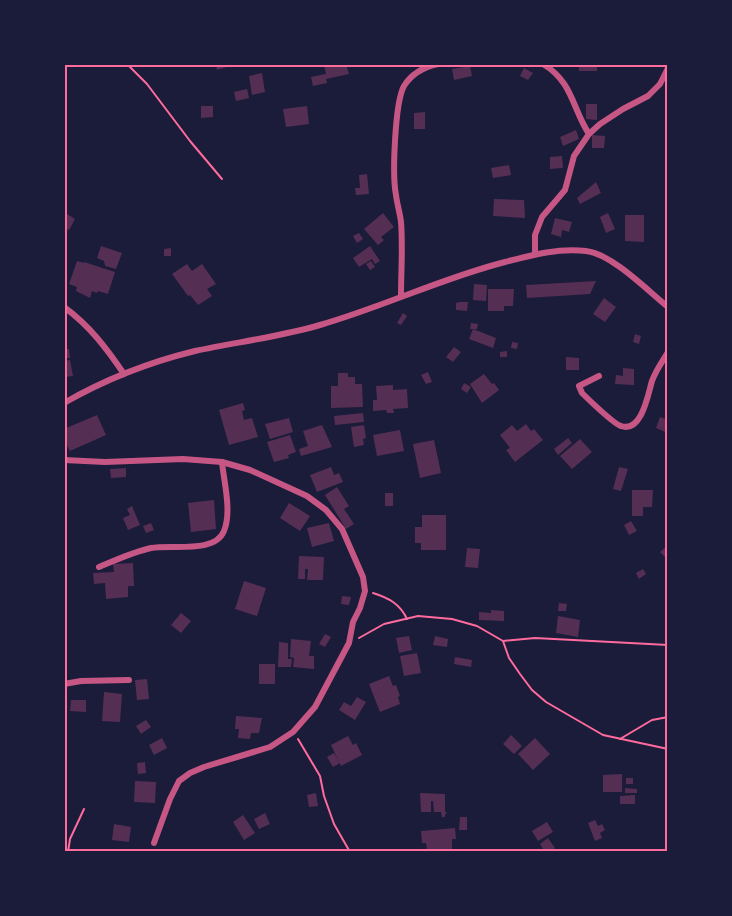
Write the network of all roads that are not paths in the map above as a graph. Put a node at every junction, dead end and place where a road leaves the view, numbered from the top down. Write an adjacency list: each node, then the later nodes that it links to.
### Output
1 (438, 64): 6 (street)
2 (543, 64): 4 (street)
3 (668, 68): 4 (street)
4 (589, 134): 5 (street)
5 (535, 254): 6 (street); 8 (street)
6 (401, 296): 10 (street)
7 (64, 307): 10 (street)
8 (668, 307)
9 (668, 352): 11 (street)
10 (124, 374): 12 (street)
11 (599, 376)
12 (64, 403)
13 (64, 460): 14 (street)
14 (222, 462): 15 (street); 18 (street)
15 (99, 567)
16 (129, 680): 17 (street)
17 (64, 684)
18 (154, 843)

